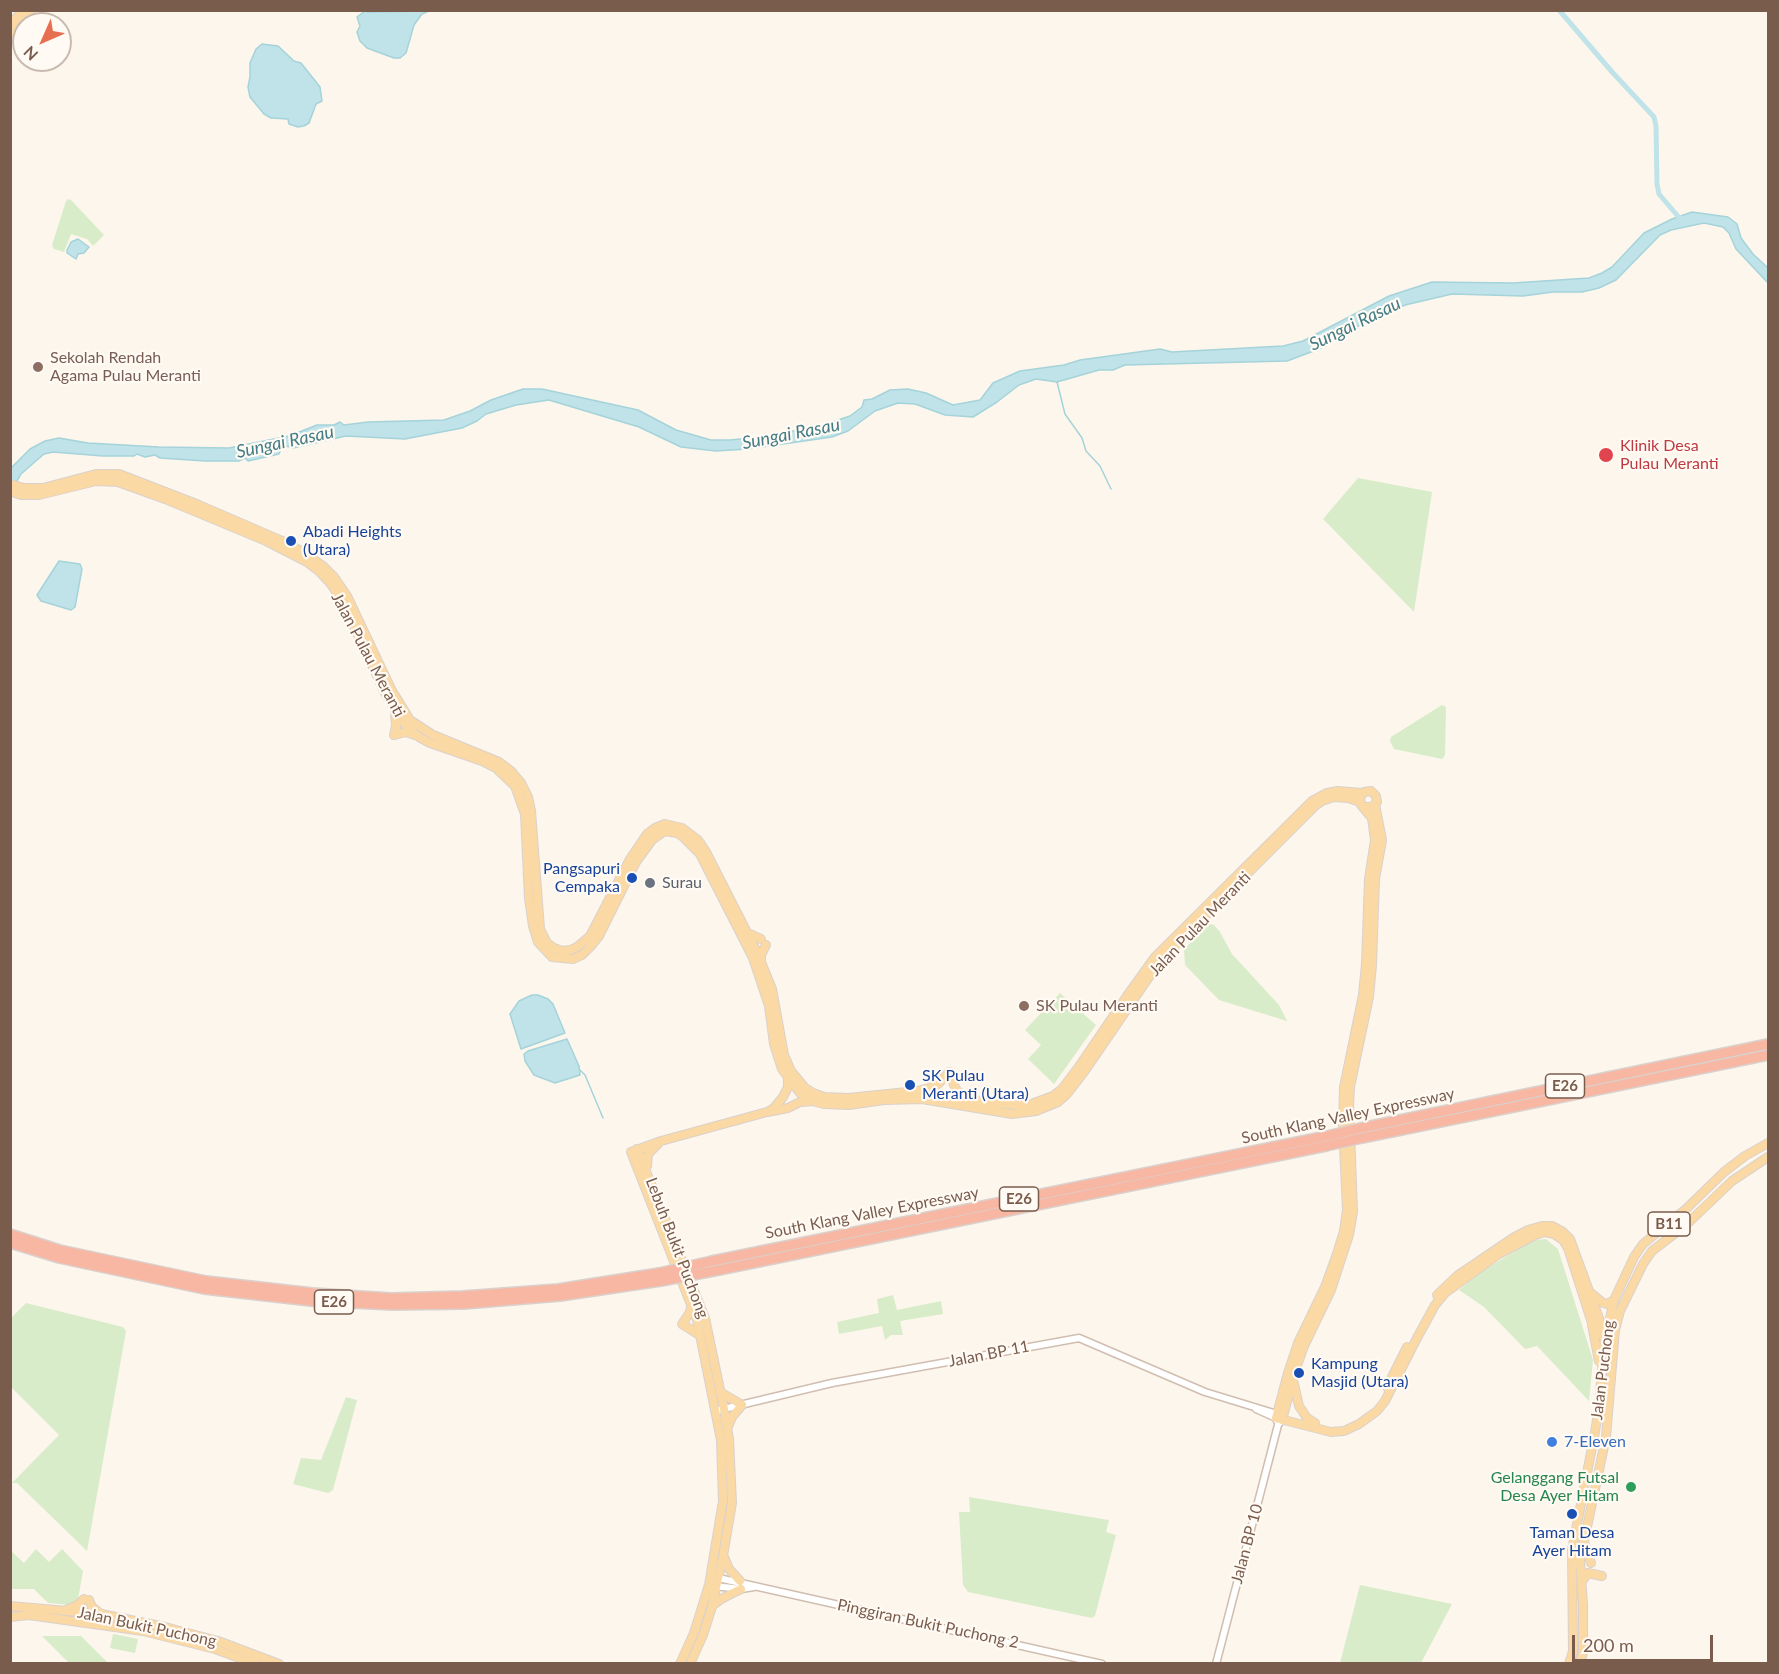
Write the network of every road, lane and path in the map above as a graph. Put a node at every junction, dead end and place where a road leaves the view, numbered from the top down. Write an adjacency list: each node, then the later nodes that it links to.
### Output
1 (23, 10): 3 (main road)
2 (31, 10): 4 (main road)
3 (10, 25)
4 (10, 35)
5 (10, 484): 6 (main road, Jalan Pulau Meranti)
6 (23, 491): 7 (main road, Jalan Pulau Meranti); 8 (main road, Jalan Pulau Meranti); 13 (main road, Jalan Pulau Meranti)
7 (10, 492)
8 (393, 708): 9 (main road, Jalan Pulau Meranti); 9 (main road)
9 (419, 737): 17 (main road, Jalan Pulau Meranti)
10 (1362, 793): 11 (main road); 12 (main road); 19 (main road, Jalan Pulau Meranti)
11 (1376, 804): 12 (main road); 41 (main road)
12 (1363, 805): 20 (main road, Jalan Pulau Meranti); 46 (main road)
13 (747, 932): 14 (main road, Jalan Pulau Meranti); 14 (main road)
14 (761, 962): 18 (main road, Jalan Pulau Meranti)
15 (1768, 1044): 22 (highway, South Klang Valley Expressway / E26)
16 (1768, 1055): 22 (highway, South Klang Valley Expressway / E26)
17 (788, 1079): 20 (main road, Jalan Pulau Meranti); 21 (main road)
18 (917, 1092): 19 (main road, Jalan Pulau Meranti); 19 (main road)
19 (969, 1099)
20 (816, 1102): 21 (main road)
21 (766, 1112): 23 (main road)
22 (1362, 1133): 32 (highway, South Klang Valley Expressway / E26, bridge)
23 (661, 1141): 25 (main road); 27 (main road)
24 (1768, 1143): 28 (main road, Jalan Puchong / B11)
25 (634, 1151): 27 (main road, Lebuh Bukit Puchong); 35 (main road, Lebuh Bukit Puchong)
26 (1768, 1157): 30 (main road, Jalan Puchong / B11)
27 (649, 1176): 42 (main road, Lebuh Bukit Puchong)
28 (1664, 1227): 30 (main road); 34 (main road, Jalan Puchong / B11)
29 (10, 1234): 32 (highway, South Klang Valley Expressway / E26)
30 (1664, 1241): 39 (main road, Jalan Puchong / B11)
31 (10, 1243): 32 (highway, South Klang Valley Expressway / E26)
32 (660, 1277)
33 (1586, 1284): 34 (main road); 37 (main road); 47 (main road)
34 (1614, 1300): 37 (main road, Jalan Puchong / B11)
35 (693, 1306): 38 (main road, Lebuh Bukit Puchong); 38 (main road)
36 (1592, 1323): 37 (main road); 40 (main road); 46 (main road)
37 (1606, 1335): 39 (main road); 40 (main road, Jalan Puchong / B11)
38 (701, 1336): 45 (main road, Lebuh Bukit Puchong)
39 (1613, 1343): 49 (main road, Jalan Puchong / B11)
40 (1601, 1371): 67 (main road, Jalan Puchong / B11)
41 (1294, 1374): 46 (main road); 47 (main road)
42 (720, 1392): 43 (main road); 44 (main road, Lebuh Bukit Puchong)
43 (742, 1405): 44 (street, Jalan BP 11); 46 (street, Jalan BP 11); 48 (main road)
44 (724, 1409): 45 (street, Jalan BP 11); 48 (main road, Lebuh Bukit Puchong)
45 (715, 1412): 53 (main road, Lebuh Bukit Puchong)
46 (1280, 1418): 47 (main road); 66 (street, Jalan BP 10)
47 (1315, 1423)
48 (727, 1429): 50 (main road, Lebuh Bukit Puchong)
49 (1583, 1541): 51 (main road); 54 (main road, Jalan Puchong / B11)
50 (723, 1556): 53 (main road, Lebuh Bukit Puchong); 55 (main road)
51 (1591, 1563)
52 (1602, 1576): 54 (main road)
53 (714, 1581): 55 (street, Pinggiran Bukit Puchong 2); 57 (main road, Lebuh Bukit Puchong); 63 (main road, Lebuh Bukit Puchong)
54 (1582, 1582): 68 (main road, Jalan Puchong / B11)
55 (740, 1585): 57 (main road); 65 (street, Pinggiran Bukit Puchong 2)
56 (10, 1606): 58 (main road, Jalan Bukit Puchong)
57 (712, 1606): 64 (main road, Lebuh Bukit Puchong)
58 (61, 1610): 59 (main road, Jalan Bukit Puchong); 59 (main road)
59 (101, 1614): 62 (main road, Jalan Bukit Puchong)
60 (10, 1617): 61 (main road, Jalan Bukit Puchong)
61 (255, 1664)
62 (279, 1664)
63 (680, 1664)
64 (690, 1664)
65 (1102, 1664)
66 (1216, 1664)
67 (1569, 1664)
68 (1579, 1664)

